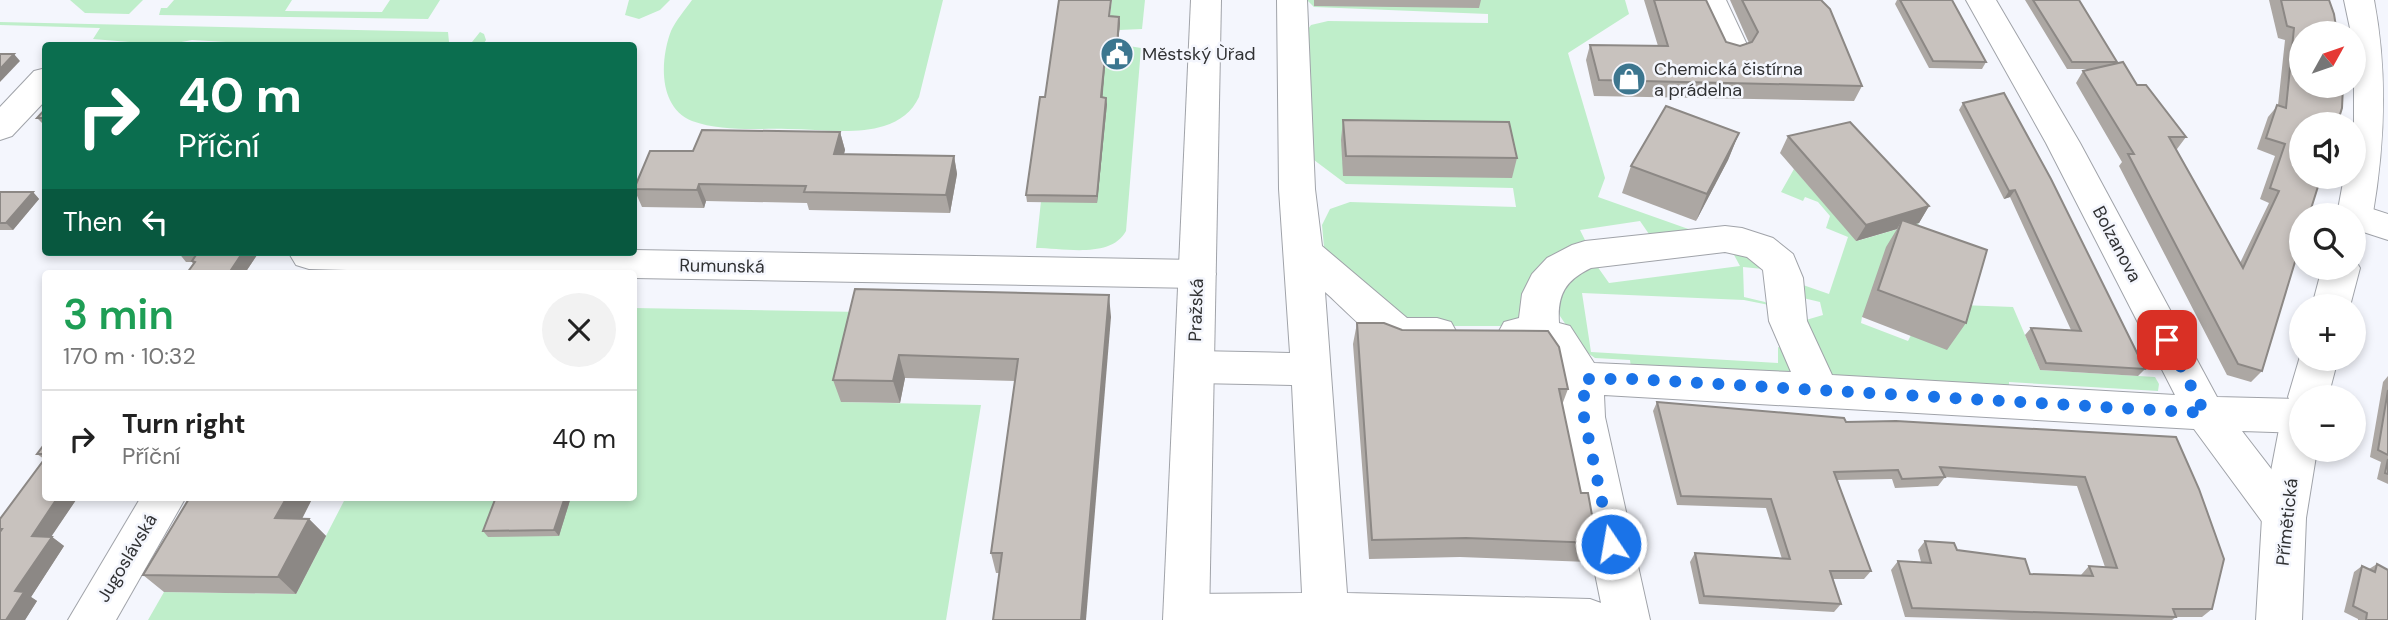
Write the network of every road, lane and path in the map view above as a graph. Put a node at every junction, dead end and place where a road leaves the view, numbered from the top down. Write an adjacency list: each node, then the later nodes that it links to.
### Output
1 (1206, 0): 14 (street, Pražská)
2 (1292, 0): 12 (street)
3 (1712, 0): 6 (street)
4 (1981, 0): 20 (street, Bolzanova)
5 (2359, 0): 9 (street)
6 (1732, 49)
7 (42, 83): 8 (street)
8 (0, 128)
9 (2356, 203)
10 (2366, 221): 11 (street)
11 (2388, 227)
12 (1304, 252): 15 (street); 17 (street)
13 (306, 260): 14 (street, Rumunská)
14 (1197, 274): 16 (street, Pražská)
15 (1539, 333): 18 (street); 19 (street)
16 (1195, 367): 17 (street); 26 (street, Pražská)
17 (1311, 369): 25 (street)
18 (1584, 379): 19 (street); 29 (street)
19 (1820, 390): 20 (street)
20 (2205, 413): 21 (street); 24 (street, Bolzanova)
21 (2289, 416)
22 (2294, 462): 24 (street, Přímětická)
23 (162, 501): 27 (street, Jugoslávská)
24 (2284, 518): 30 (street, Přímětická)
25 (1326, 614): 26 (street); 28 (street)
26 (1186, 618)
27 (91, 620)
28 (1590, 620)
29 (1627, 620)
30 (2279, 620)

